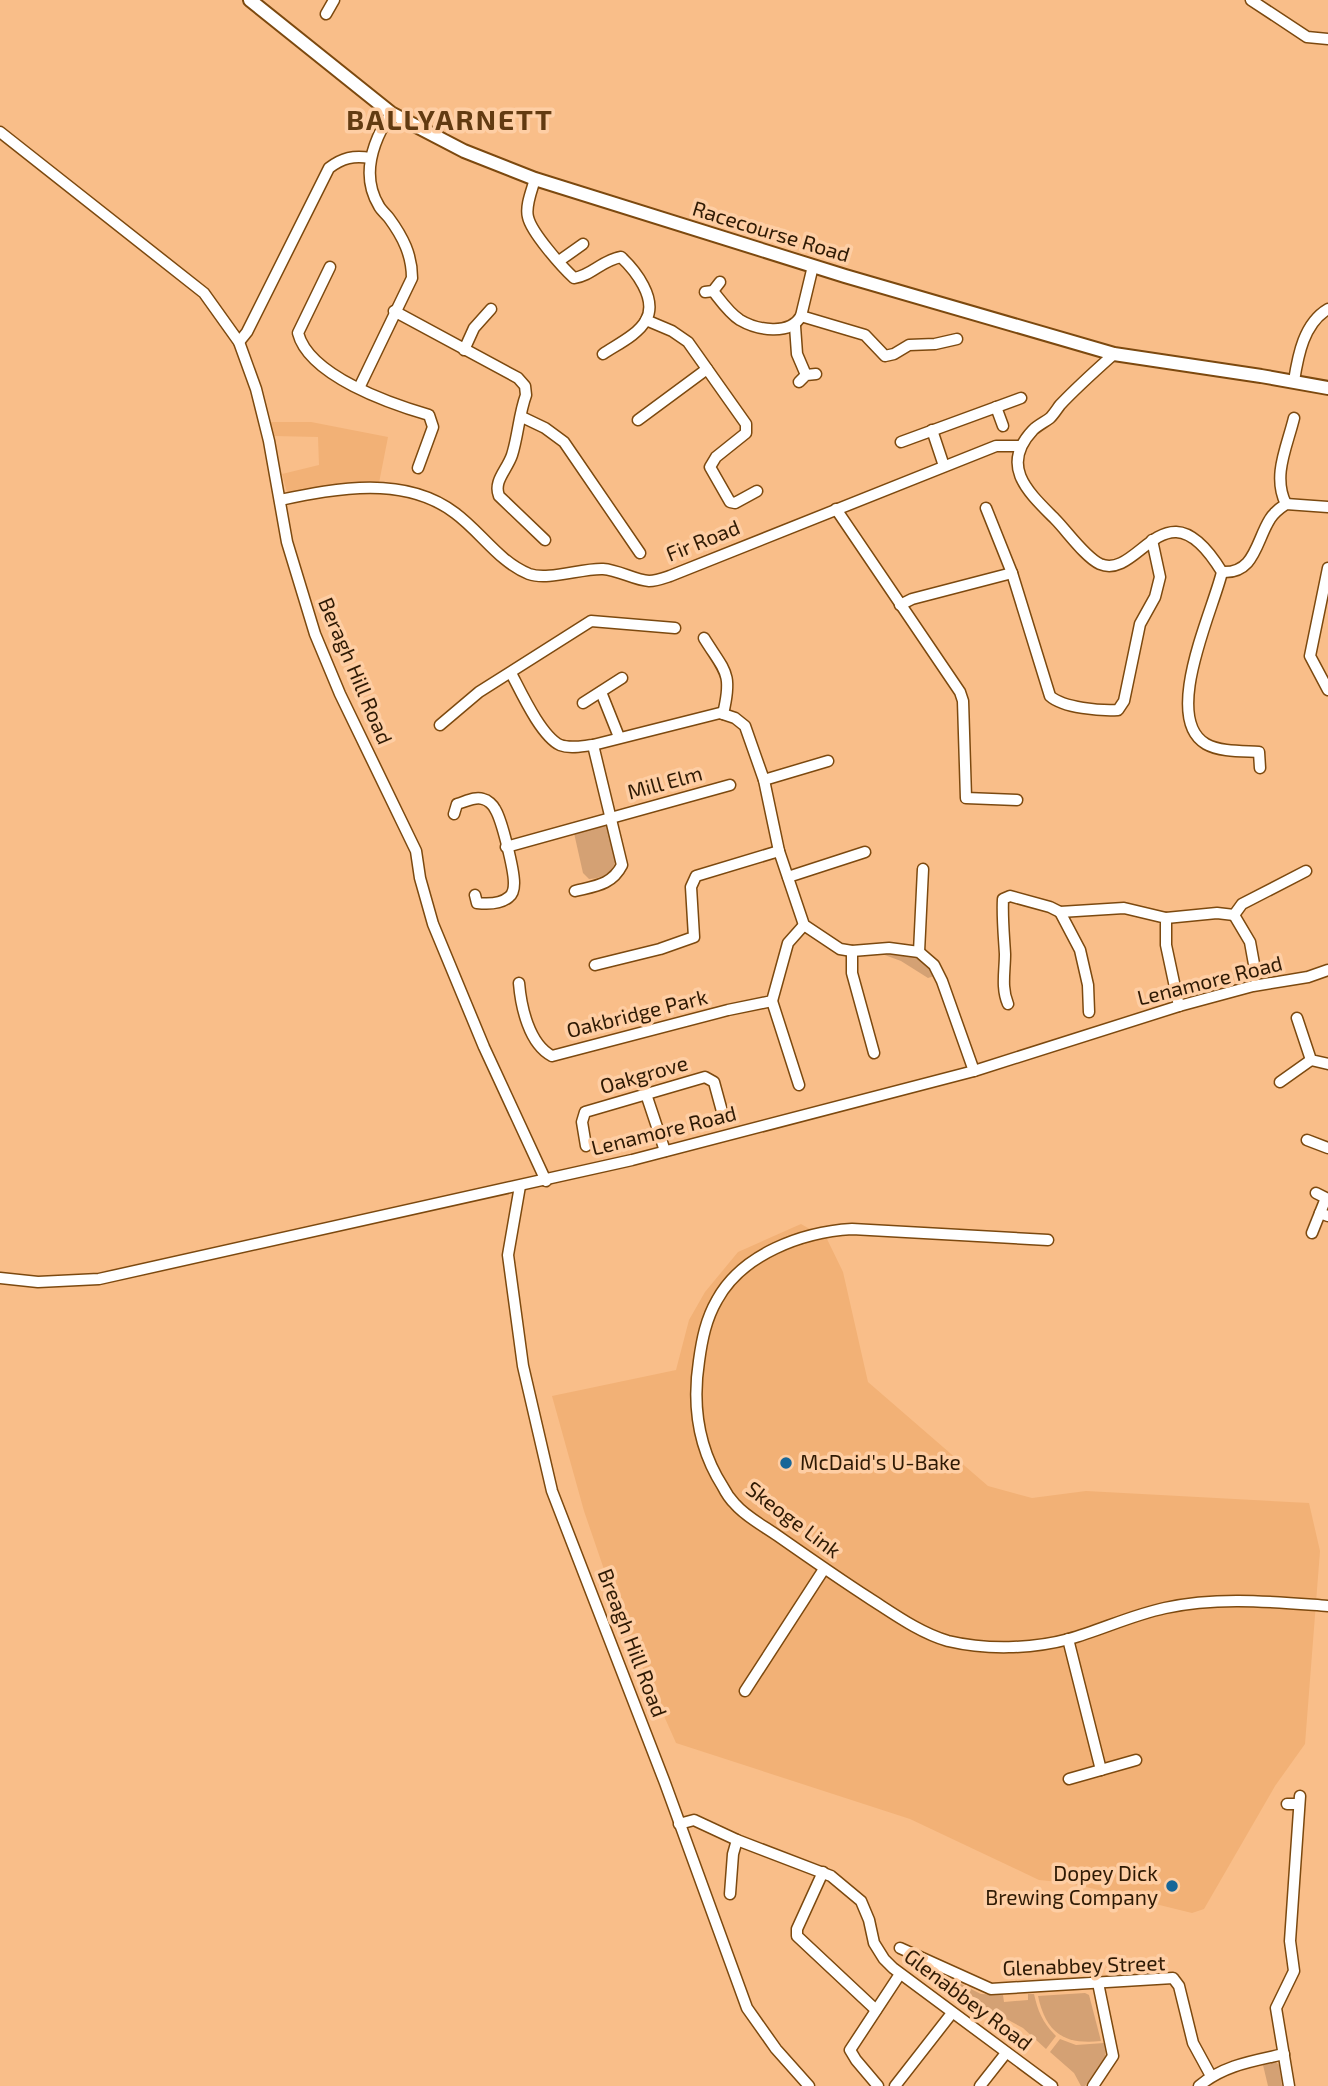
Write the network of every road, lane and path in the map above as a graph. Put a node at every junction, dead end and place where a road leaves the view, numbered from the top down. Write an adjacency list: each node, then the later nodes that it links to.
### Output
1 (250, 0): 6 (street, Racecourse Road)
2 (334, 0): 4 (street)
3 (1251, 0): 5 (street)
4 (326, 14)
5 (1328, 39)
6 (391, 113): 8 (street); 9 (street, Racecourse Road)
7 (0, 132): 22 (street, Beragh Hill Road)
8 (370, 158): 17 (street); 22 (street)
9 (535, 179): 11 (street); 12 (street, Racecourse Road)
10 (583, 244): 11 (street)
11 (559, 261): 19 (street)
12 (813, 266): 18 (street); 25 (street, Racecourse Road)
13 (330, 267): 29 (street)
14 (713, 288): 20 (street)
15 (491, 309): 23 (street)
16 (1328, 309): 28 (street)
17 (394, 312): 23 (street); 29 (street)
18 (801, 316): 20 (street); 21 (street)
19 (646, 320): 24 (street); 26 (street)
20 (795, 326): 27 (street)
21 (957, 339)
22 (239, 342): 43 (street, Beragh Hill Road)
23 (464, 350): 33 (street)
24 (603, 354)
25 (1114, 354): 28 (street, Racecourse Road); 39 (street)
26 (707, 369): 35 (street); 42 (street)
27 (807, 377)
28 (1294, 381): 30 (street, Racecourse Road)
29 (359, 388): 41 (street)
30 (1328, 388)
31 (1021, 398): 32 (street)
32 (996, 407): 36 (street); 37 (street)
33 (522, 417): 48 (street); 50 (street)
34 (1294, 418): 44 (street)
35 (638, 421)
36 (1003, 426)
37 (932, 430): 38 (street); 40 (street)
38 (901, 442)
39 (1021, 446): 40 (street, Fir Road); 49 (street)
40 (944, 466): 47 (street, Fir Road)
41 (418, 468)
42 (757, 491)
43 (280, 500): 47 (street, Fir Road); 108 (street, Beragh Hill Road)
44 (1286, 504): 45 (street); 52 (street)
45 (1328, 507)
46 (986, 508): 53 (street)
47 (836, 509): 54 (street)
48 (545, 540)
49 (1153, 540): 52 (street); 53 (street)
50 (640, 553)
51 (1328, 568): 59 (street)
52 (1222, 572): 67 (street)
53 (1012, 573): 54 (street)
54 (900, 605): 70 (street)
55 (676, 628): 57 (street)
56 (704, 638): 62 (street)
57 (511, 673): 63 (street); 65 (street)
58 (622, 678): 60 (street)
59 (1328, 690)
60 (601, 692): 61 (street); 64 (street)
61 (583, 703)
62 (723, 714): 64 (street); 68 (street)
63 (440, 725)
64 (619, 737): 65 (street)
65 (593, 746): 72 (street, Mill Elm)
66 (828, 761): 68 (street)
67 (1260, 768)
68 (764, 779): 74 (street)
69 (730, 785): 72 (street, Mill Elm)
70 (1017, 800)
71 (454, 814): 73 (street)
72 (610, 818): 73 (street, Mill Elm); 79 (street, Mill Elm)
73 (506, 847): 80 (street)
74 (779, 851): 78 (street); 88 (street)
75 (865, 852): 78 (street)
76 (923, 869): 86 (street)
77 (1306, 872): 82 (street)
78 (788, 877): 84 (street)
79 (575, 891)
80 (475, 895)
81 (1060, 912): 83 (street); 92 (street); 94 (street)
82 (1234, 915): 83 (street); 87 (street)
83 (1166, 918): 93 (street)
84 (804, 925): 85 (street); 91 (street)
85 (852, 951): 86 (street); 96 (street)
86 (919, 952): 99 (street)
87 (1254, 964)
88 (595, 965)
89 (1328, 970): 93 (street, Lenamore Road)
90 (519, 983): 91 (street, Oakbridge Park)
91 (772, 1001): 101 (street)
92 (1008, 1004)
93 (1179, 1006): 99 (street, Lenamore Road)
94 (1089, 1012)
95 (1297, 1018): 97 (street)
96 (874, 1053)
97 (1311, 1060): 98 (street); 100 (street)
98 (1328, 1064)
99 (974, 1071): 107 (street, Lenamore Road)
100 (1280, 1082)
101 (799, 1085)
102 (646, 1094): 103 (street, Oakgrove); 105 (street, Oakgrove); 107 (street)
103 (723, 1115)
104 (1307, 1140): 106 (street)
105 (586, 1146)
106 (1328, 1148)
107 (665, 1151): 108 (street, Lenamore Road)
108 (546, 1181): 109 (street, Lenamore Road)
109 (520, 1186): 114 (street, Lenamore Road); 123 (street, Breagh Hill Road)
110 (1317, 1194): 111 (street)
111 (1324, 1214): 112 (street)
112 (1312, 1233)
113 (1048, 1240): 115 (street, Skeoge Link)
114 (0, 1278)
115 (824, 1569): 117 (street, Skeoge Link); 118 (street)
116 (1328, 1606): 117 (street, Skeoge Link)
117 (1068, 1639): 120 (street)
118 (745, 1691)
119 (1136, 1760): 120 (street)
120 (1101, 1770): 121 (street)
121 (1069, 1779)
122 (1287, 1804): 133 (street)
123 (679, 1824): 124 (street, Glenabbey Road); 135 (street, Breagh Hill Road)
124 (737, 1840): 125 (street, Glenabbey Road); 126 (street)
125 (823, 1872): 128 (street, Glenabbey Road); 130 (street)
126 (730, 1894)
127 (901, 1948): 129 (street, Glenabbey Street)
128 (900, 1974): 130 (street); 131 (street, Glenabbey Road)
129 (1098, 1983): 134 (street, Glenabbey Street); 140 (street)
130 (876, 2010): 136 (street)
131 (952, 2013): 132 (street, Glenabbey Road); 137 (street)
132 (1006, 2053): 138 (street); 139 (street, Glenabbey Road)
133 (1284, 2053): 134 (street); 142 (street)
134 (1211, 2076): 141 (street)
135 (808, 2086)
136 (878, 2086)
137 (895, 2086)
138 (980, 2086)
139 (1052, 2086)
140 (1093, 2086)
141 (1199, 2086)
142 (1289, 2086)

